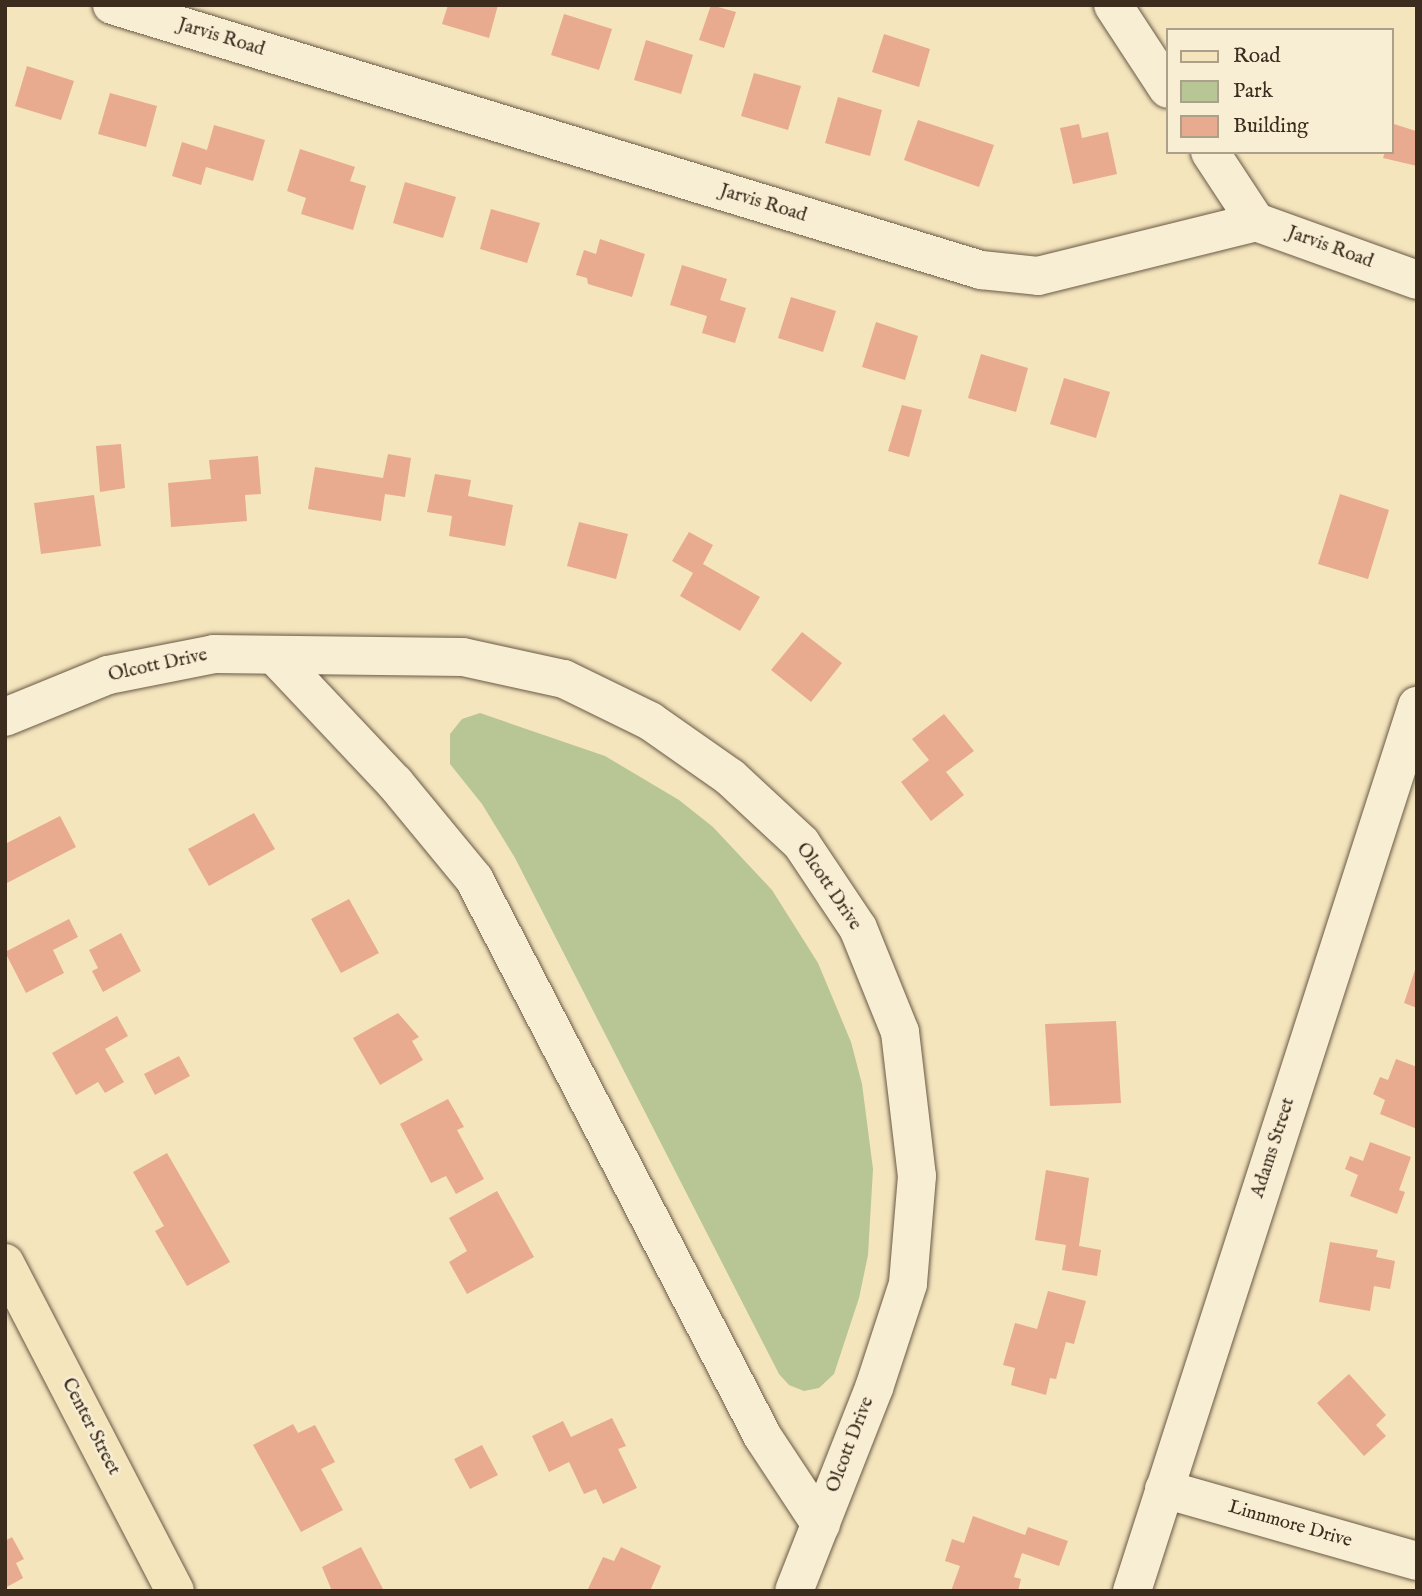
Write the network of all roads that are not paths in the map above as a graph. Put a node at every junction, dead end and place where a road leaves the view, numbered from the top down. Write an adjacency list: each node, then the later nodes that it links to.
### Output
1 (112, 5): 5 (street, Jarvis Road)
2 (1129, 12): 3 (street)
3 (1166, 85)
4 (1211, 154): 5 (street)
5 (1256, 222): 6 (street, Jarvis Road)
6 (1417, 280)
7 (277, 657): 9 (street, Olcott Drive); 12 (street, Olcott Drive); 12 (street, Olcott Drive)
8 (1417, 706): 11 (street, Adams Street)
9 (5, 718)
10 (5, 1263): 14 (main road, Center Street)
11 (1164, 1489): 13 (street, Linnmore Drive); 16 (street, Adams Street)
12 (821, 1525): 15 (street, Olcott Drive)
13 (1417, 1561)
14 (175, 1591)
15 (794, 1591)
16 (1132, 1591)

